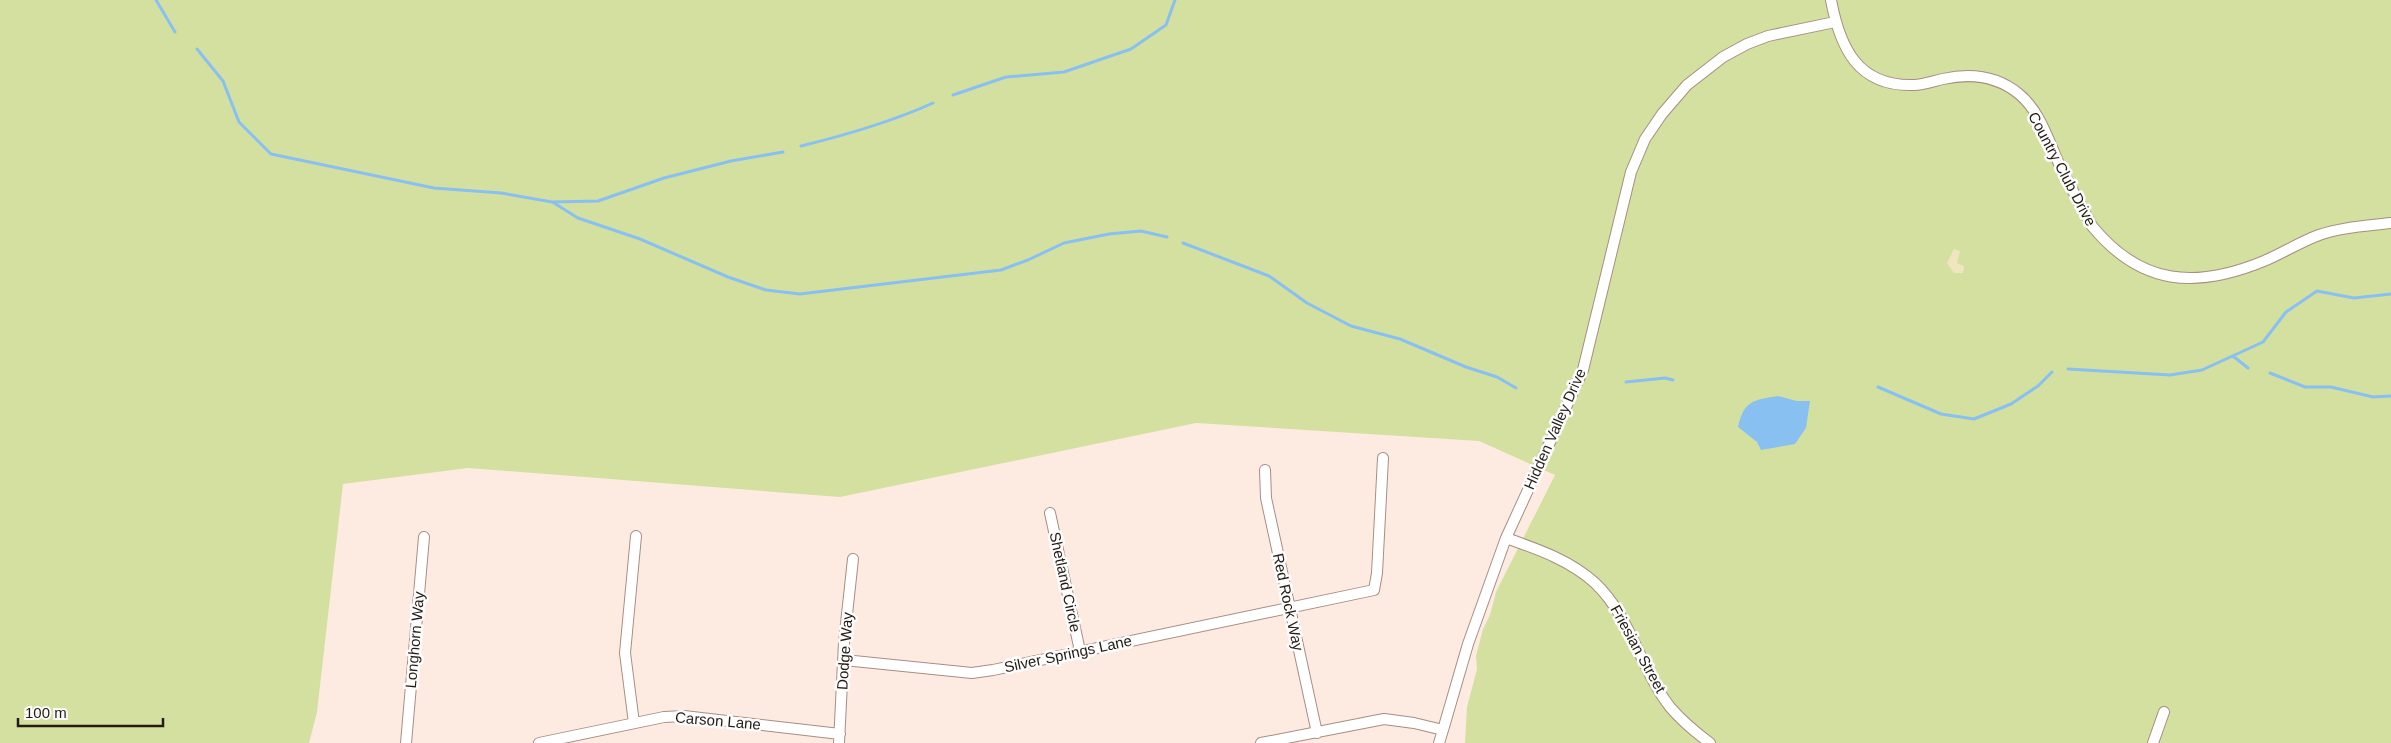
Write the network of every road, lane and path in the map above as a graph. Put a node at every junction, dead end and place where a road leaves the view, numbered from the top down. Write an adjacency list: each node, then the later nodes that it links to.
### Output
1 (1831, 0): 2 (street, Country Club Drive)
2 (1835, 22): 3 (street, Country Club Drive); 9 (street, Hidden Valley Drive)
3 (2391, 223)
4 (1383, 458): 11 (street, Silver Springs Lane)
5 (1265, 470): 11 (street, Red Rock Way)
6 (1050, 512): 12 (street, Shetland Circle)
7 (636, 536): 15 (street)
8 (424, 537): 19 (street, Longhorn Way)
9 (1506, 538): 16 (street, Hidden Valley Drive); 23 (street, Friesian Street)
10 (853, 559): 13 (street, Dodge Way)
11 (1290, 608): 12 (street, Silver Springs Lane); 17 (street, Red Rock Way)
12 (1080, 652): 13 (street, Silver Springs Lane)
13 (844, 660): 18 (street, Dodge Way)
14 (2164, 712): 24 (street)
15 (634, 723): 18 (street, Carson Lane); 20 (street, Carson Lane)
16 (1443, 730): 17 (street); 22 (street, Hidden Valley Drive)
17 (1317, 733): 21 (street)
18 (840, 738)
19 (406, 743)
20 (539, 743)
21 (1261, 743)
22 (1438, 743)
23 (1710, 743)
24 (2153, 743)

